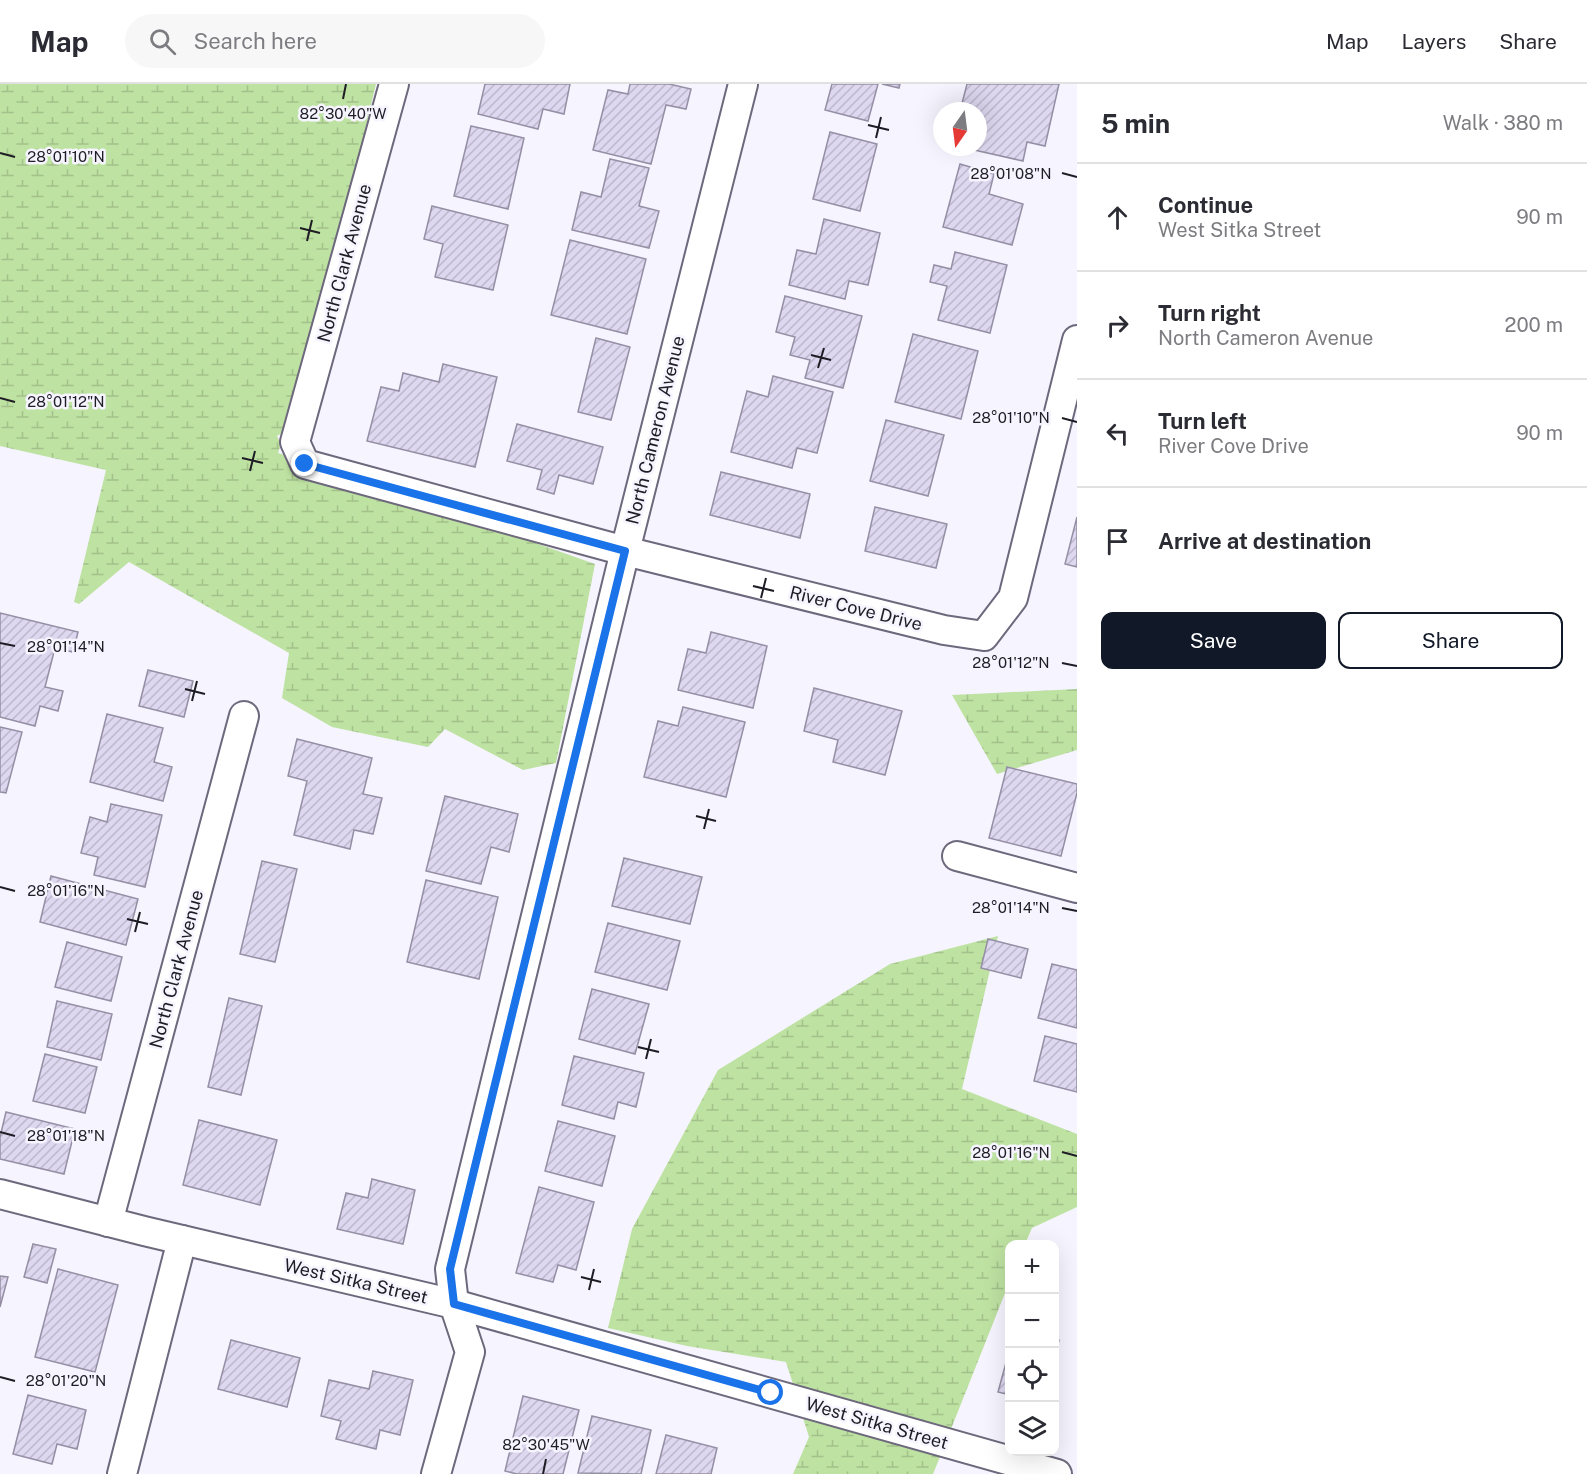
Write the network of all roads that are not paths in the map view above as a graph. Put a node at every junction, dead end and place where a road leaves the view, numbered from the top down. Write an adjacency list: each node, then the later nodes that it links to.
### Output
1 (394, 84): 4 (street, North Clark Avenue)
2 (743, 84): 5 (street, North Cameron Avenue)
3 (1077, 340): 5 (street, River Cove Drive)
4 (295, 442): 5 (street, River Cove Drive)
5 (625, 551): 12 (street, North Cameron Avenue)
6 (244, 716): 10 (street, North Clark Avenue)
7 (957, 856): 8 (street)
8 (1077, 888)
9 (0, 1194): 10 (street, West Sitka Street)
10 (108, 1222): 11 (street, West Sitka Street)
11 (182, 1240): 12 (street, West Sitka Street); 13 (street)
12 (454, 1304): 14 (street, North Cameron Avenue); 15 (street, West Sitka Street)
13 (122, 1474)
14 (436, 1474)
15 (1057, 1474)

